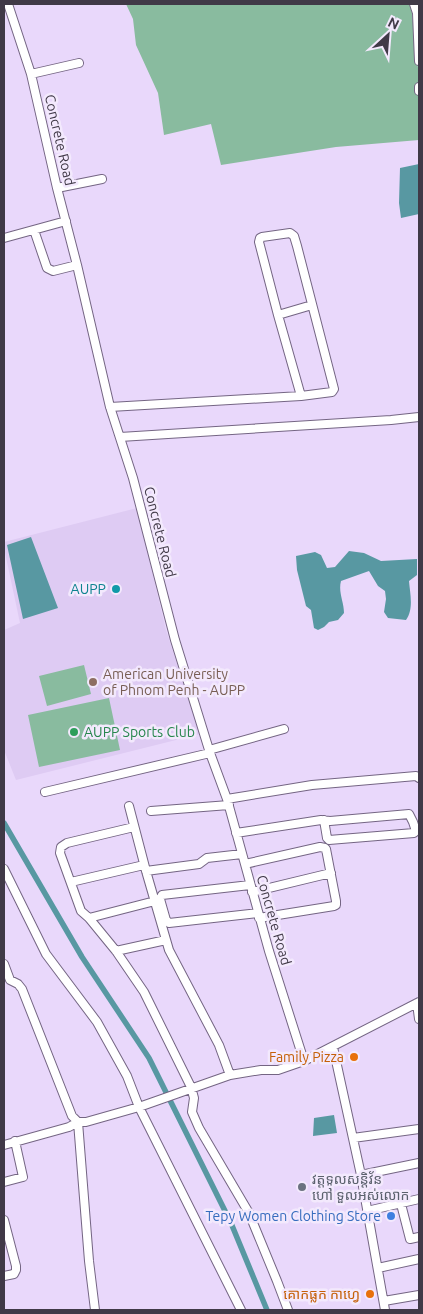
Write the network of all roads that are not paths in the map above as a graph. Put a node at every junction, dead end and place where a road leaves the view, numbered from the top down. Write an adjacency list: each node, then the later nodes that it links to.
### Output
1 (8, 4): 5 (street, Concrete Road)
2 (414, 4): 3 (street)
3 (419, 61)
4 (79, 63): 5 (street)
5 (32, 74): 7 (street, Concrete Road)
6 (102, 179): 7 (street)
7 (57, 188): 8 (street, Concrete Road)
8 (66, 221): 9 (street); 11 (street, Concrete Road)
9 (34, 230): 10 (street); 11 (street)
10 (4, 238)
11 (77, 265): 15 (street, Concrete Road)
12 (312, 305): 13 (street); 13 (street); 14 (street)
13 (278, 316): 14 (street)
14 (301, 396): 15 (street)
15 (110, 407): 17 (street, Concrete Road)
16 (419, 417): 17 (street)
17 (120, 437): 19 (street, Concrete Road)
18 (284, 729): 19 (street)
19 (210, 751): 21 (street); 22 (street, Concrete Road)
20 (419, 778): 22 (street)
21 (46, 792)
22 (228, 802): 24 (street); 28 (street, Concrete Road)
23 (129, 806): 27 (street)
24 (151, 812)
25 (324, 820): 26 (street); 26 (street); 28 (street)
26 (416, 821)
27 (134, 827): 31 (street); 34 (street)
28 (236, 832): 29 (street, Concrete Road)
29 (242, 854): 30 (street, Concrete Road); 31 (street)
30 (245, 864): 33 (street); 35 (street, Concrete Road)
31 (145, 868): 34 (street); 36 (street)
32 (4, 869): 49 (street)
33 (331, 873): 35 (street); 37 (street)
34 (71, 882): 38 (street)
35 (251, 888): 37 (street, Concrete Road); 37 (street)
36 (155, 902): 38 (street); 39 (street)
37 (258, 915): 46 (street, Concrete Road)
38 (89, 918): 40 (street)
39 (166, 940): 40 (street); 47 (street)
40 (116, 951): 48 (street)
41 (4, 964): 42 (street)
42 (7, 981): 50 (street)
43 (418, 1003): 44 (street); 45 (street)
44 (419, 1018)
45 (333, 1047): 46 (street); 52 (street)
46 (304, 1061): 47 (street)
47 (230, 1075): 48 (street)
48 (189, 1088): 49 (street); 70 (street)
49 (142, 1106): 50 (street); 69 (street)
50 (78, 1122): 53 (street); 68 (street)
51 (419, 1129): 52 (street)
52 (353, 1138): 56 (street)
53 (16, 1141): 54 (street); 57 (street)
54 (4, 1145)
55 (419, 1163): 56 (street)
56 (361, 1175): 60 (street)
57 (4, 1182)
58 (419, 1199): 59 (street)
59 (400, 1204): 60 (street); 62 (street)
60 (367, 1211): 64 (street)
61 (4, 1220): 65 (street)
62 (419, 1237)
63 (419, 1259): 64 (street)
64 (378, 1268): 67 (street)
65 (4, 1276)
66 (419, 1295): 67 (street)
67 (384, 1301): 71 (street)
68 (95, 1310)
69 (241, 1310)
70 (288, 1310)
71 (386, 1310)

